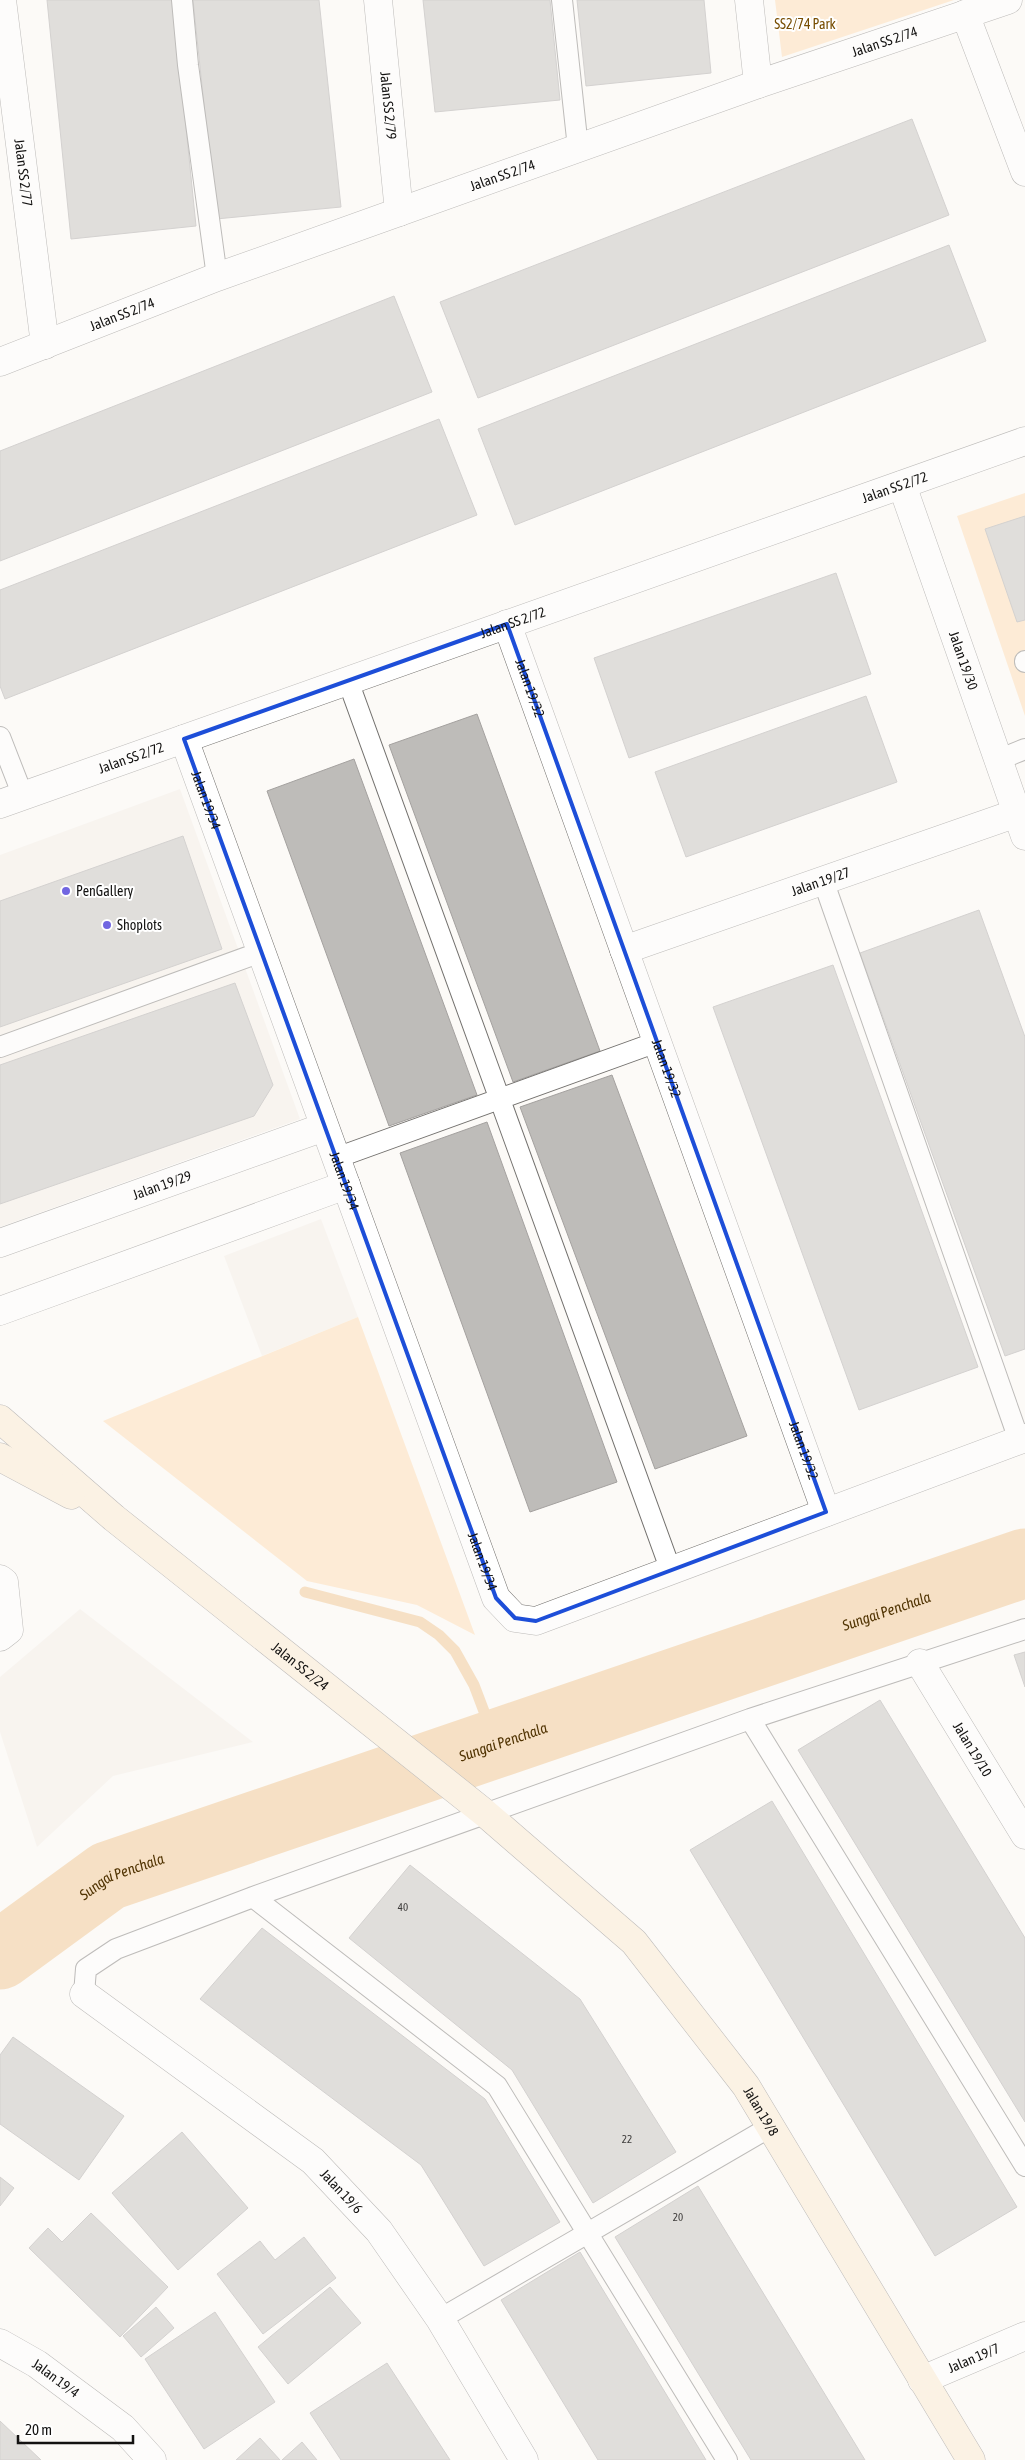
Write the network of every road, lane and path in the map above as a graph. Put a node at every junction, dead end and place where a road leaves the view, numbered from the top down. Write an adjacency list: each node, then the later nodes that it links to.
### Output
1 (2, 0): 13 (street, Jalan SS 2/77)
2 (182, 0): 12 (lane)
3 (378, 0): 11 (street, Jalan SS 2/79)
4 (562, 0): 9 (lane)
5 (749, 0): 8 (street)
6 (1008, 0): 7 (street, Jalan SS 2/74)
7 (965, 14): 8 (street, Jalan SS 2/74); 10 (street)
8 (758, 84): 9 (street, Jalan SS 2/74)
9 (578, 148): 11 (street, Jalan SS 2/74)
10 (1025, 172)
11 (399, 212): 12 (street, Jalan SS 2/74)
12 (217, 277): 13 (street, Jalan SS 2/74)
13 (45, 345): 14 (street, Jalan SS 2/74)
14 (0, 362)
15 (1025, 440): 16 (street, Jalan SS 2/72)
16 (902, 484): 17 (street, Jalan SS 2/72); 22 (street, Jalan 19/30)
17 (507, 624): 18 (street, Jalan SS 2/72); 26 (street, Jalan 19/32)
18 (348, 681): 20 (street, Jalan SS 2/72); 30 (lane)
19 (0, 737): 23 (lane)
20 (184, 739): 23 (street, Jalan SS 2/72); 27 (street, Jalan 19/34)
21 (1025, 749): 22 (lane)
22 (998, 760): 24 (street, Jalan 19/30)
23 (12, 800)
24 (1021, 824): 25 (street, Jalan 19/27)
25 (824, 880): 26 (street, Jalan 19/27); 37 (lane)
26 (624, 950): 28 (street, Jalan 19/32)
27 (261, 952): 29 (lane); 31 (street, Jalan 19/34)
28 (657, 1042): 30 (lane); 39 (street, Jalan 19/32)
29 (0, 1047)
30 (500, 1099): 32 (lane); 41 (lane)
31 (324, 1127): 32 (street, Jalan 19/34); 34 (street, Jalan 19/29)
32 (336, 1158): 33 (street, Jalan 19/34)
33 (346, 1185): 35 (street); 41 (street, Jalan 19/34)
34 (0, 1243)
35 (0, 1311)
36 (0, 1419): 40 (main road, Jalan SS 2/24)
37 (1022, 1439): 39 (street)
38 (0, 1457): 40 (main road, Jalan SS 2/24)
39 (826, 1512): 41 (street)
40 (114, 1518): 47 (main road, Jalan SS 2/24)
41 (670, 1571)
42 (2, 1581): 44 (street)
43 (1025, 1629): 45 (lane)
44 (0, 1637)
45 (920, 1663): 46 (lane); 48 (street, Jalan 19/10)
46 (750, 1719): 47 (lane); 52 (lane)
47 (478, 1808): 49 (lane); 51 (main road, Jalan 19/8)
48 (1022, 1824)
49 (253, 1897): 50 (lane); 53 (lane)
50 (84, 1994): 54 (street, Jalan 19/6)
51 (770, 2128): 53 (lane); 57 (main road, Jalan 19/8)
52 (1025, 2166)
53 (588, 2233): 54 (lane); 60 (lane)
54 (440, 2318): 59 (street, Jalan 19/6)
55 (1025, 2336): 57 (street, Jalan 19/7)
56 (0, 2344): 58 (street, Jalan 19/4)
57 (922, 2380): 61 (main road, Jalan 19/8)
58 (152, 2460)
59 (524, 2460)
60 (727, 2460)
61 (971, 2460)

